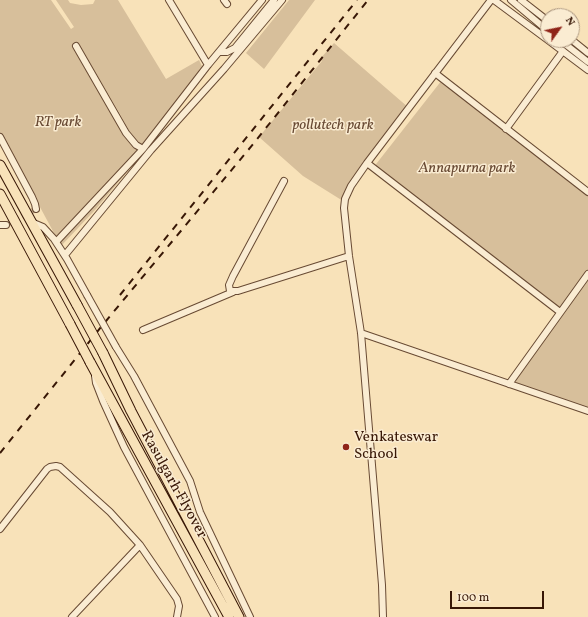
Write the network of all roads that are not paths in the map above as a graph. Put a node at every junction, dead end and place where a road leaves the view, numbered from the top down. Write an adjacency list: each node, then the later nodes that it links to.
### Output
1 (169, 0): 24 (street)
2 (262, 0): 20 (street)
3 (274, 0): 16 (street)
4 (282, 0): 22 (street)
5 (491, 0): 26 (street)
6 (494, 0): 13 (street)
7 (506, 0): 10 (street)
8 (511, 0): 10 (street)
9 (520, 0): 11 (street)
10 (518, 7): 12 (street)
11 (540, 15)
12 (540, 25)
13 (540, 34)
14 (76, 46): 29 (street)
15 (580, 46): 21 (street)
16 (235, 48): 20 (street); 22 (street)
17 (559, 48): 19 (street)
18 (570, 48): 23 (street)
19 (563, 51): 25 (street); 27 (street)
20 (219, 52): 24 (street)
21 (588, 53)
22 (230, 62): 38 (street)
23 (588, 62)
24 (208, 65): 29 (street)
25 (588, 70)
26 (435, 73): 27 (street); 30 (street)
27 (506, 129): 33 (street)
28 (0, 137): 35 (street)
29 (143, 149): 37 (street)
30 (367, 163): 39 (street); 42 (street)
31 (0, 164): 36 (highway, Rasulgarh Flyover)
32 (284, 181): 41 (street)
33 (588, 192)
34 (0, 194): 45 (highway, Rasulgarh Flyover, bridge)
35 (36, 209)
36 (31, 222): 37 (street); 54 (highway, Rasulgarh Flyover, bridge)
37 (56, 242): 38 (street)
38 (64, 255): 55 (street, bridge)
39 (349, 256): 41 (street); 44 (street)
40 (588, 274): 42 (street)
41 (233, 292): 43 (street)
42 (560, 312): 46 (street)
43 (143, 330)
44 (361, 333): 46 (street); 56 (street)
45 (92, 364): 52 (street); 53 (highway, Rasulgarh Flyover)
46 (509, 384): 47 (street)
47 (588, 411)
48 (0, 529): 49 (street)
49 (140, 545): 50 (street); 51 (street)
50 (72, 617)
51 (177, 617)
52 (215, 617)
53 (229, 617)
54 (239, 617)
55 (250, 617)
56 (383, 617)

